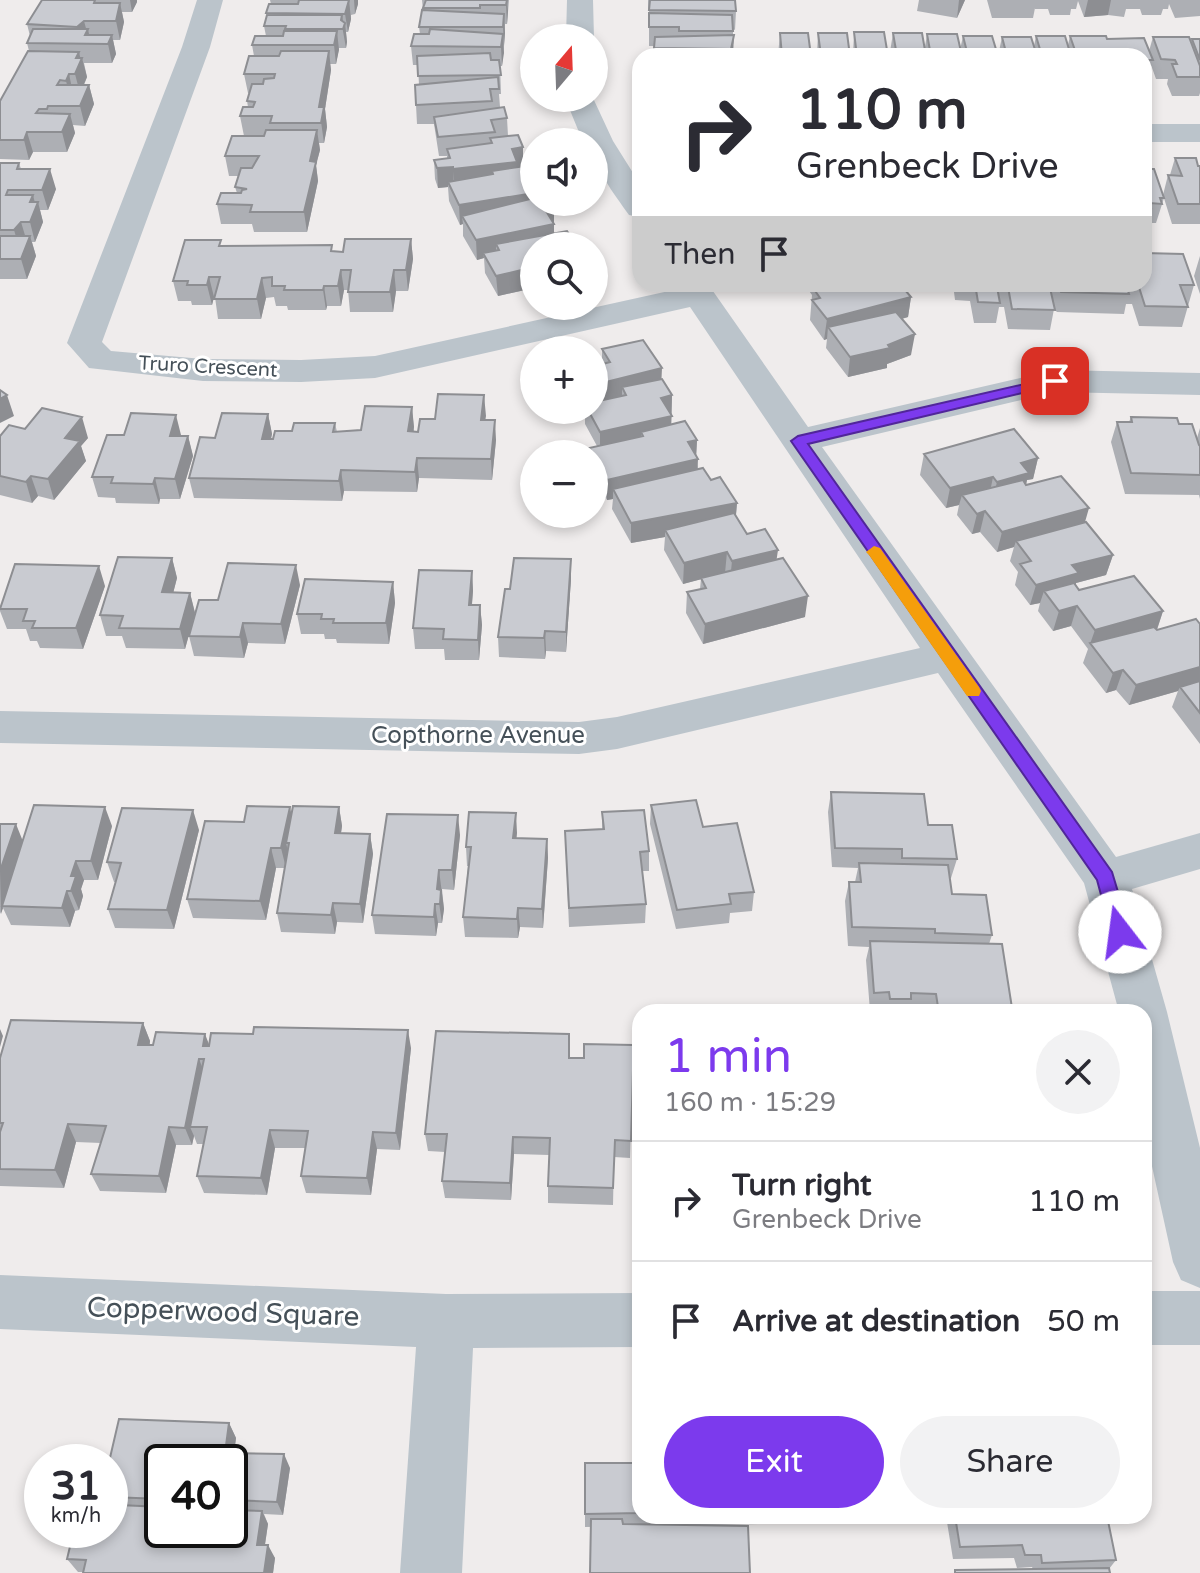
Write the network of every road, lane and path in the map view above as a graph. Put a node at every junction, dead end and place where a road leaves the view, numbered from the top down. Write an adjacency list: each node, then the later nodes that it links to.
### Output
1 (210, 0): 8 (street, Truro Crescent)
2 (580, 0): 3 (street)
3 (580, 24)
4 (584, 112): 7 (street)
5 (1152, 133): 6 (street)
6 (1200, 133)
7 (632, 190)
8 (686, 292)
9 (695, 292): 11 (street)
10 (1200, 384): 11 (street)
11 (798, 441): 12 (street)
12 (948, 656): 13 (street, Copthorne Avenue); 15 (street)
13 (0, 727)
14 (1200, 851): 15 (street)
15 (1106, 878): 16 (street)
16 (1140, 1004)
17 (1152, 1054): 18 (street)
18 (1200, 1262)
19 (0, 1302): 23 (street, Copperwood Square)
20 (1152, 1318): 21 (street)
21 (1200, 1318)
22 (632, 1320): 23 (street, Copperwood Square)
23 (446, 1321): 24 (street)
24 (431, 1573)

